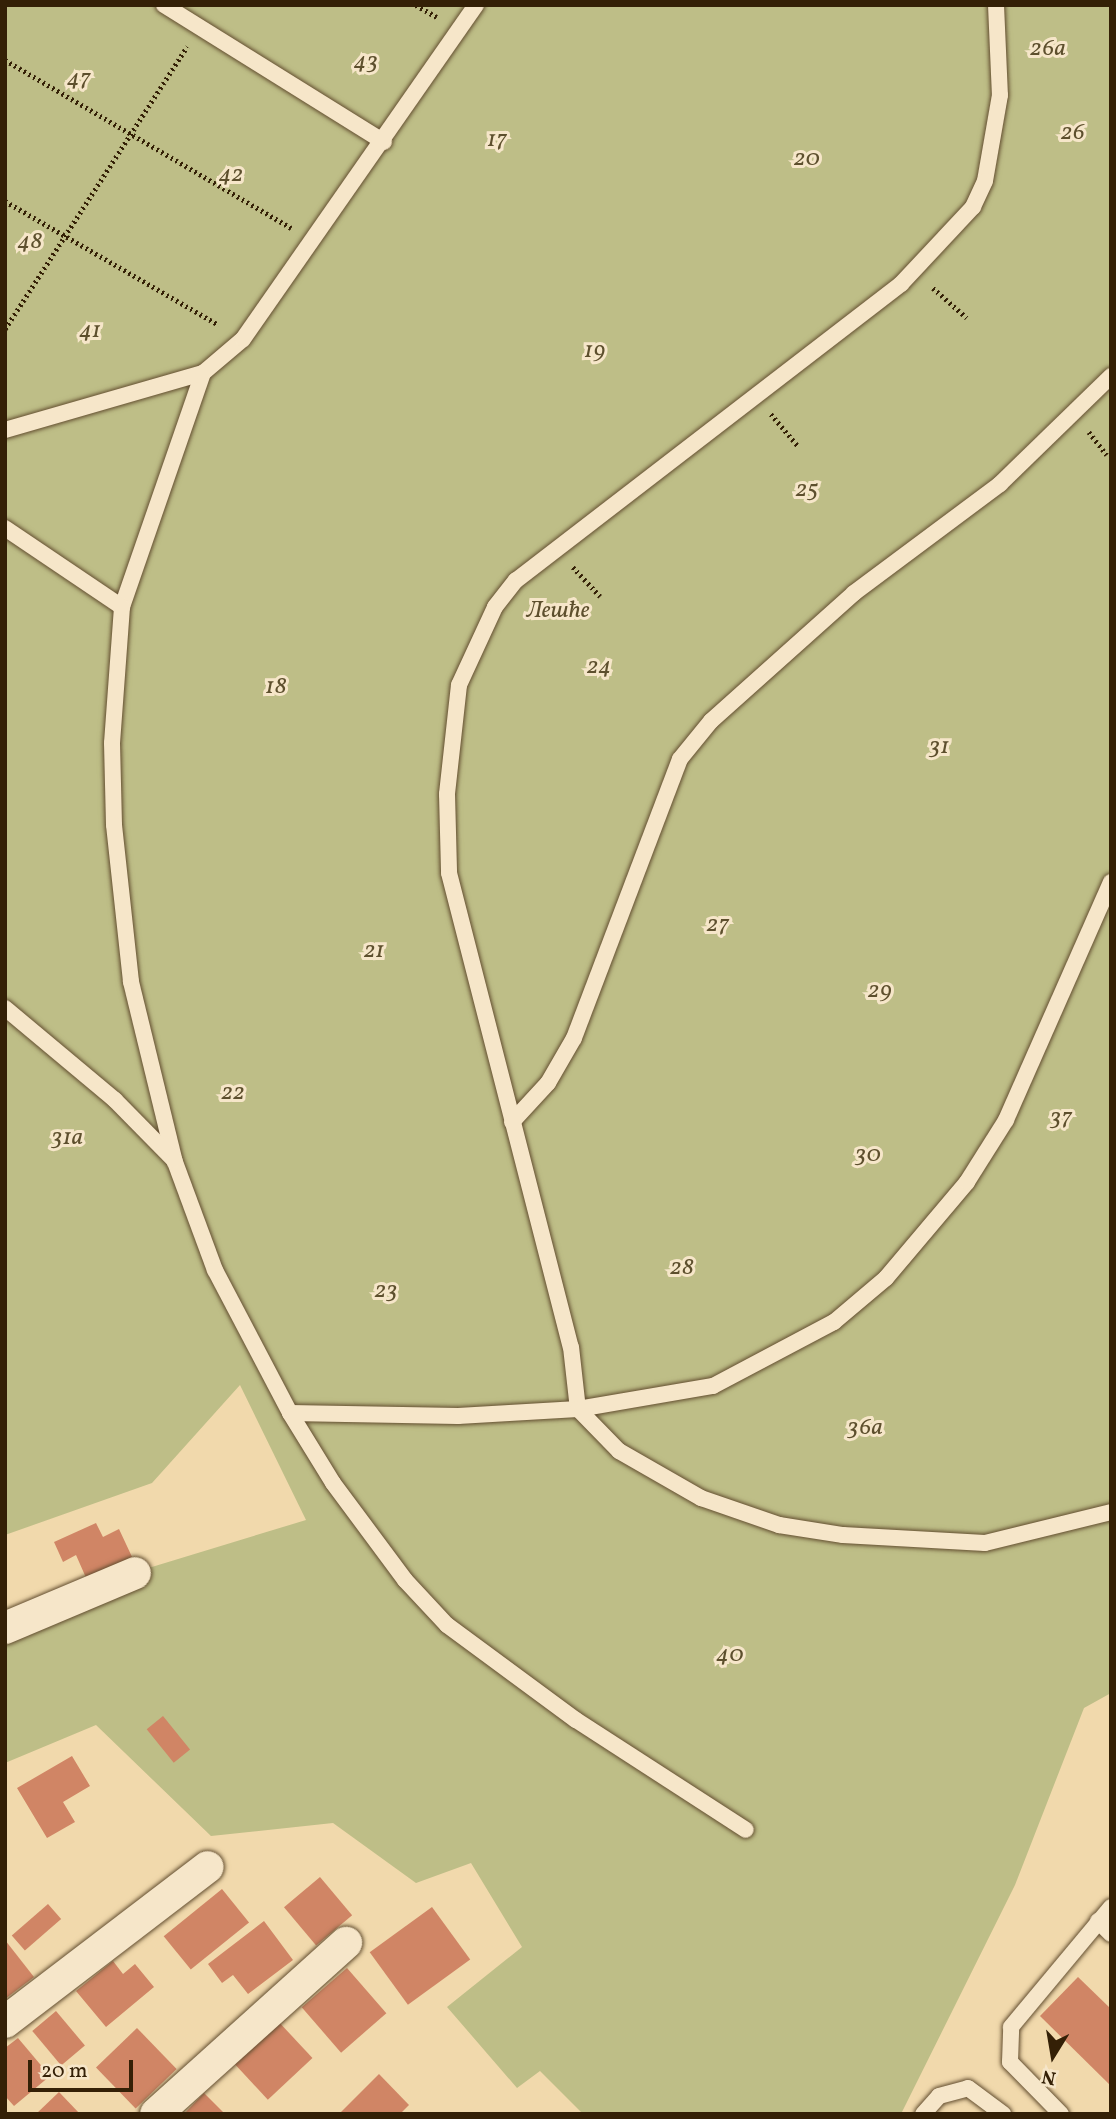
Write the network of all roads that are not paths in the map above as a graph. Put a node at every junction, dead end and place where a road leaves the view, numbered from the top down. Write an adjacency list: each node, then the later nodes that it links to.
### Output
1 (164, 5): 4 (lane)
2 (476, 5): 4 (lane)
3 (996, 5): 12 (lane)
4 (384, 142): 5 (lane)
5 (203, 373): 7 (lane); 9 (lane)
6 (1111, 376): 12 (lane)
7 (5, 430)
8 (5, 528): 9 (lane)
9 (122, 607): 13 (lane)
10 (1111, 882): 14 (lane)
11 (5, 1008): 13 (lane)
12 (512, 1122): 14 (lane)
13 (175, 1162): 15 (lane)
14 (578, 1409): 15 (lane); 16 (lane)
15 (290, 1413): 19 (lane)
16 (1111, 1512)
17 (135, 1573): 18 (street)
18 (5, 1628)
19 (746, 1830)
20 (208, 1867): 25 (street)
21 (1111, 1908): 22 (lane)
22 (1098, 1921): 23 (lane); 29 (lane)
23 (1111, 1934)
24 (346, 1942): 26 (street)
25 (5, 2022)
26 (156, 2114)
27 (923, 2114): 28 (lane)
28 (1003, 2114)
29 (1062, 2114)

